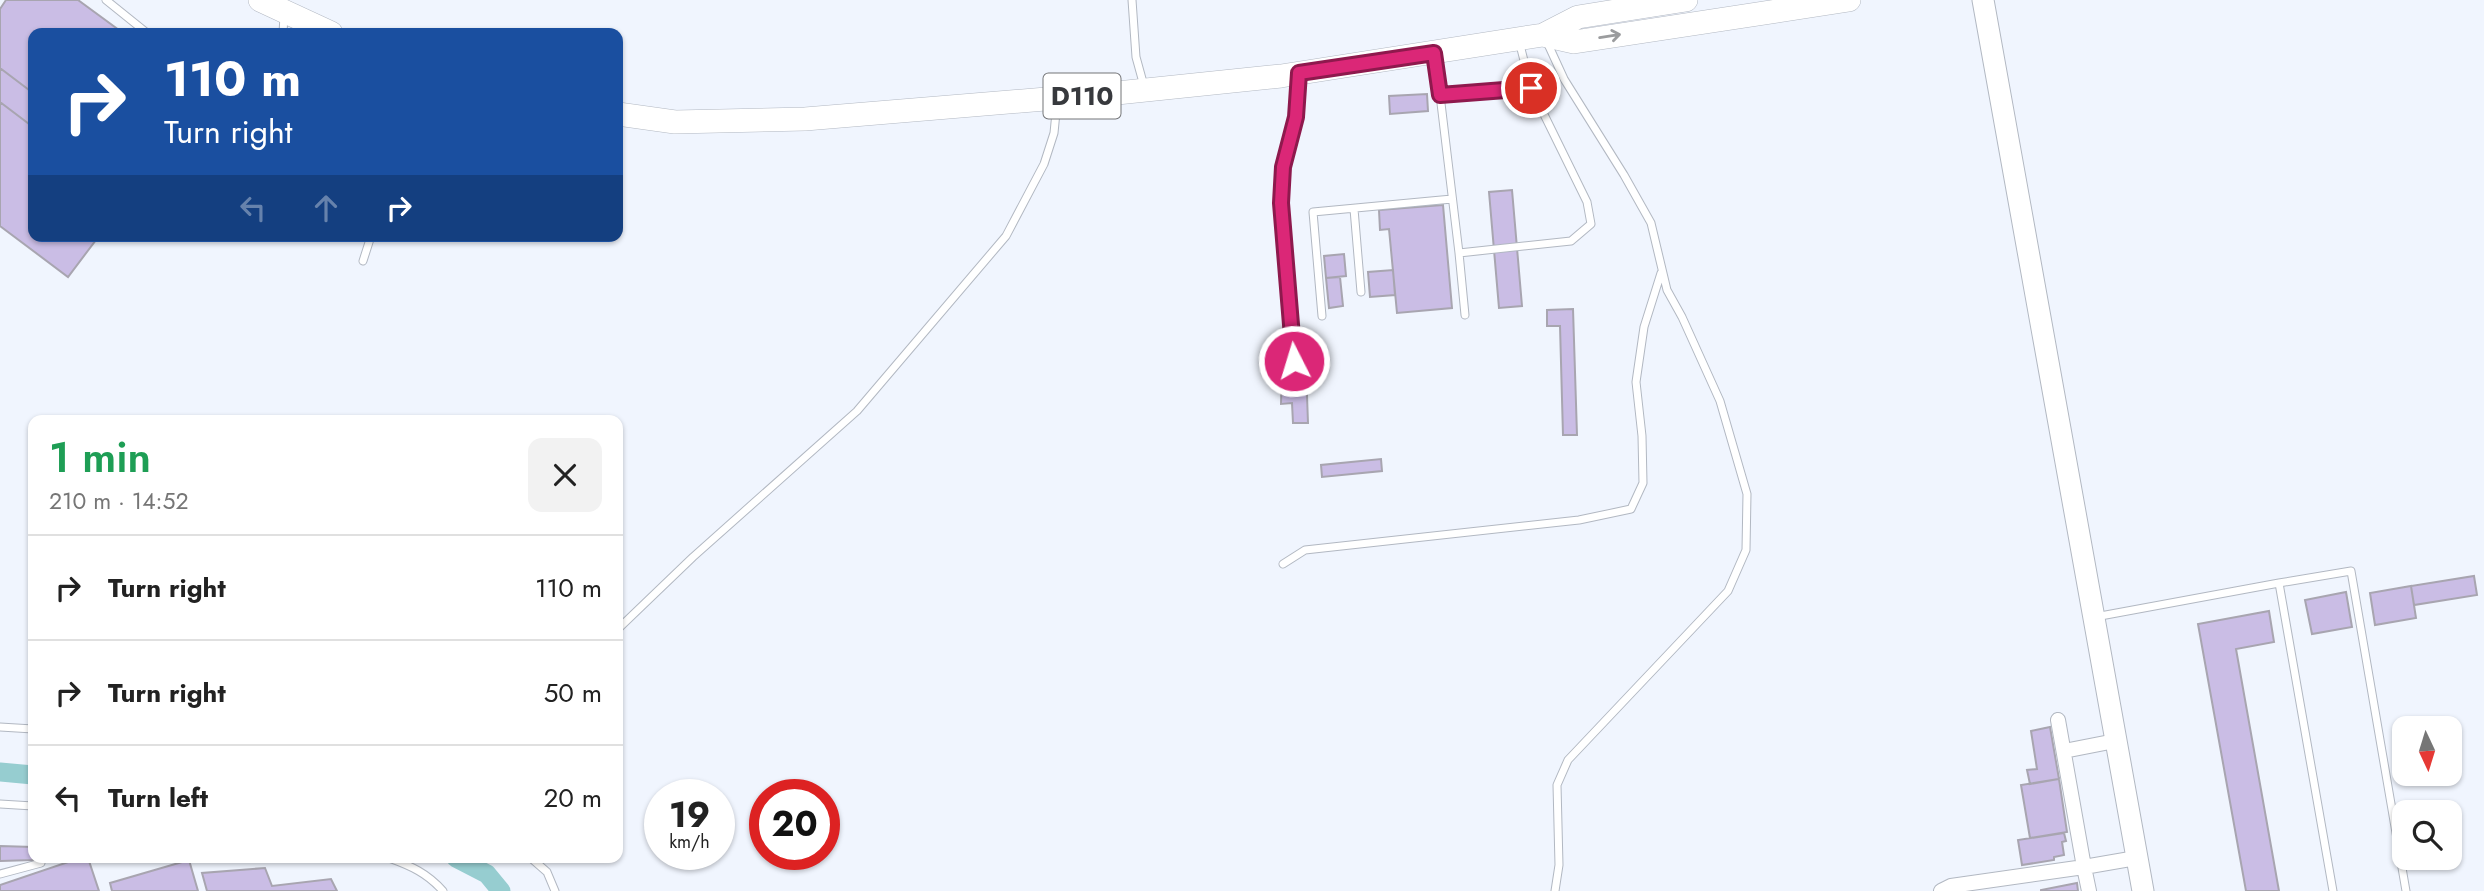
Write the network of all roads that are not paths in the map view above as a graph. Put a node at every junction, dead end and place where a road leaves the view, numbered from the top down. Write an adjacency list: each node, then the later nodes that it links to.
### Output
1 (106, 0): 7 (lane)
2 (1132, 0): 14 (lane)
3 (1686, 0): 9 (main road, D110)
4 (1849, 0): 9 (main road, D110, one-way to 4)
5 (1983, 0): 30 (main road)
6 (274, 10): 8 (main road)
7 (142, 28)
8 (316, 28)
9 (1543, 35): 10 (main road, D110); 23 (lane)
10 (1519, 39): 11 (main road, D110); 13 (lane)
11 (1434, 53): 12 (main road, D110); 15 (lane)
12 (1299, 73): 14 (main road, D110); 27 (lane)
13 (1531, 88): 15 (lane); 21 (lane)
14 (1145, 90): 16 (main road, D110)
15 (1440, 95): 18 (lane)
16 (1058, 98): 17 (main road, D110); 31 (lane)
17 (623, 115)
18 (1452, 199): 19 (lane); 21 (lane)
19 (1354, 209): 24 (lane); 26 (lane)
20 (370, 242): 22 (lane)
21 (1459, 253): 25 (lane)
22 (363, 261)
23 (1662, 272): 28 (lane); 47 (lane)
24 (1361, 292)
25 (1465, 314)
26 (1322, 316)
27 (1294, 361)
28 (1283, 564)
29 (2279, 583): 30 (lane); 51 (lane); 52 (lane)
30 (2093, 618): 35 (main road)
31 (623, 624)
32 (2059, 720): 36 (street)
33 (0, 727): 34 (lane)
34 (28, 729)
35 (2115, 741): 36 (street); 39 (main road)
36 (2064, 751): 43 (street)
37 (0, 804): 38 (lane)
38 (28, 806)
39 (2136, 858): 43 (street); 50 (main road)
40 (41, 863): 44 (lane)
41 (404, 863): 45 (lane)
42 (537, 863): 46 (lane)
43 (2084, 867): 48 (street); 49 (street)
44 (0, 874)
45 (443, 891)
46 (555, 891)
47 (1555, 891)
48 (1941, 891)
49 (2089, 891)
50 (2143, 891)
51 (2333, 891)
52 (2406, 891)

